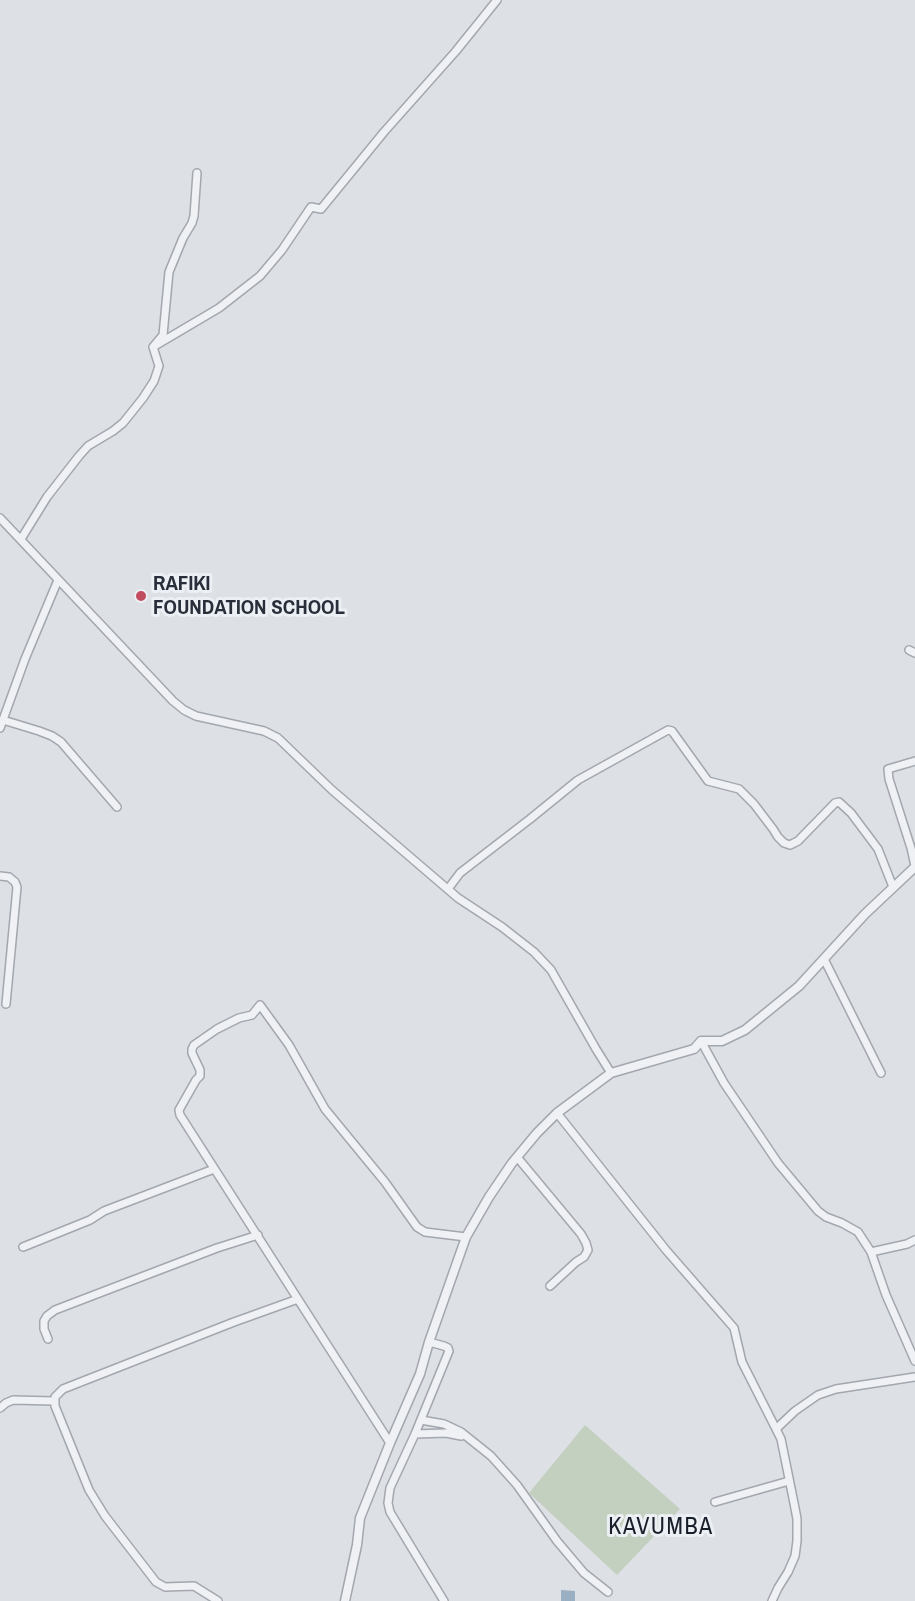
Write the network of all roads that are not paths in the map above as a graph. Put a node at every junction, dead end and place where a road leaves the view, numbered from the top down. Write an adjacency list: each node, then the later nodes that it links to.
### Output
1 (497, 0): 3 (street)
2 (197, 173): 3 (street)
3 (153, 348): 5 (street)
4 (0, 518): 5 (street)
5 (21, 539): 6 (street)
6 (58, 580): 7 (street); 14 (street)
7 (3, 720): 8 (street); 10 (street)
8 (0, 728)
9 (915, 760): 11 (street)
10 (117, 807)
11 (915, 866): 13 (street)
12 (0, 876): 16 (street)
13 (894, 886): 14 (street); 15 (street)
14 (448, 889): 18 (street)
15 (824, 959): 17 (street); 19 (street)
16 (6, 1004)
17 (701, 1041): 18 (street); 27 (street)
18 (611, 1073): 20 (street)
19 (881, 1073)
20 (557, 1113): 21 (street); 37 (street)
21 (517, 1157): 24 (street); 28 (street)
22 (214, 1169): 23 (street); 24 (street); 26 (street)
23 (258, 1235): 29 (street); 30 (street)
24 (466, 1237): 31 (street)
25 (915, 1240): 27 (street)
26 (23, 1247)
27 (871, 1252): 32 (street)
28 (550, 1286)
29 (298, 1299): 34 (street); 40 (street)
30 (48, 1340)
31 (429, 1341): 36 (street); 40 (street)
32 (915, 1361)
33 (915, 1377): 37 (street)
34 (54, 1401): 35 (street); 44 (street)
35 (0, 1408)
36 (421, 1420): 38 (street); 39 (street)
37 (776, 1429): 41 (street)
38 (415, 1434): 39 (street); 46 (street)
39 (469, 1438): 43 (street)
40 (390, 1443): 45 (street)
41 (789, 1481): 42 (street); 47 (street)
42 (716, 1502)
43 (608, 1592)
44 (218, 1601)
45 (345, 1601)
46 (444, 1601)
47 (772, 1601)

